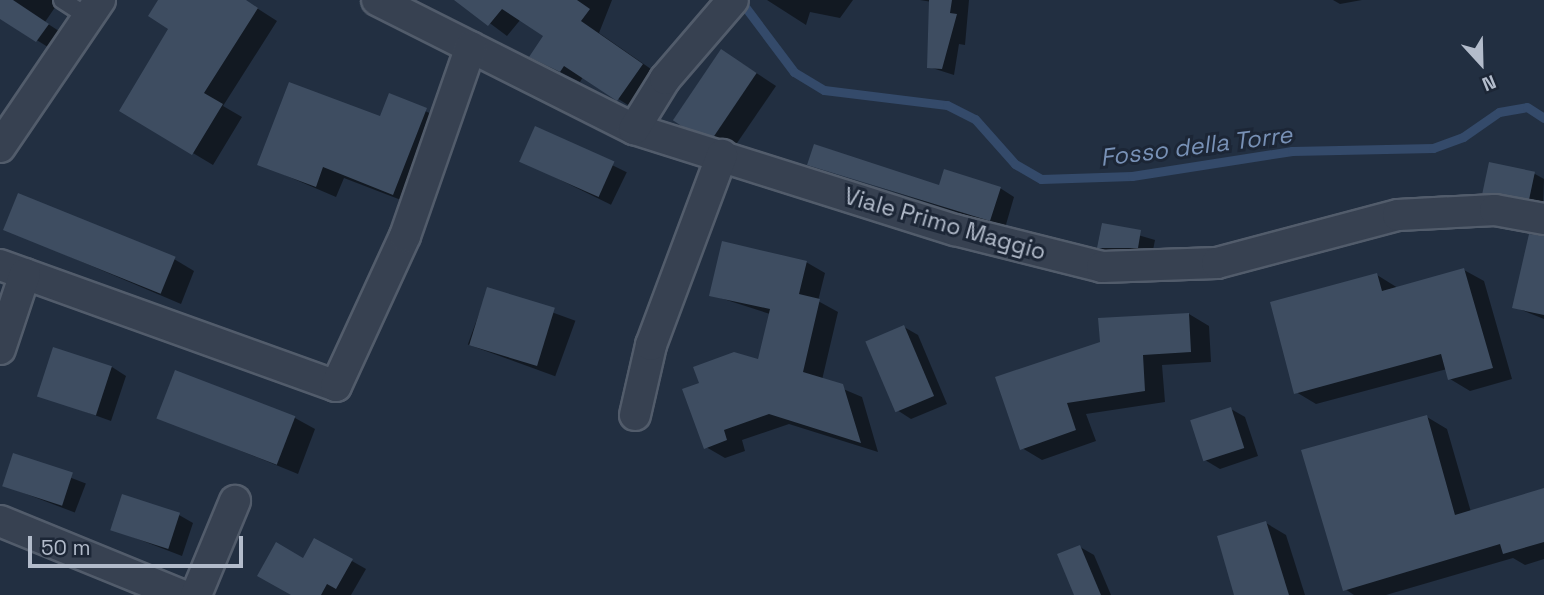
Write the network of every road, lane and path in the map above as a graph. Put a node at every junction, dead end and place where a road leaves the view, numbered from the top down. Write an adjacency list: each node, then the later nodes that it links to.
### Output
1 (62, 0): 4 (lane)
2 (377, 0): 5 (street, Viale Primo Maggio)
3 (731, 3): 6 (street)
4 (94, 9): 7 (street)
5 (471, 47): 6 (street, Viale Primo Maggio); 10 (street)
6 (634, 129): 8 (street, Viale Primo Maggio)
7 (0, 147)
8 (722, 155): 9 (street, Viale Primo Maggio); 12 (street)
9 (1544, 219)
10 (13, 270): 11 (street)
11 (0, 349)
12 (635, 415)
13 (235, 501): 16 (street)
14 (0, 522): 15 (street)
15 (180, 595)
16 (196, 595)

